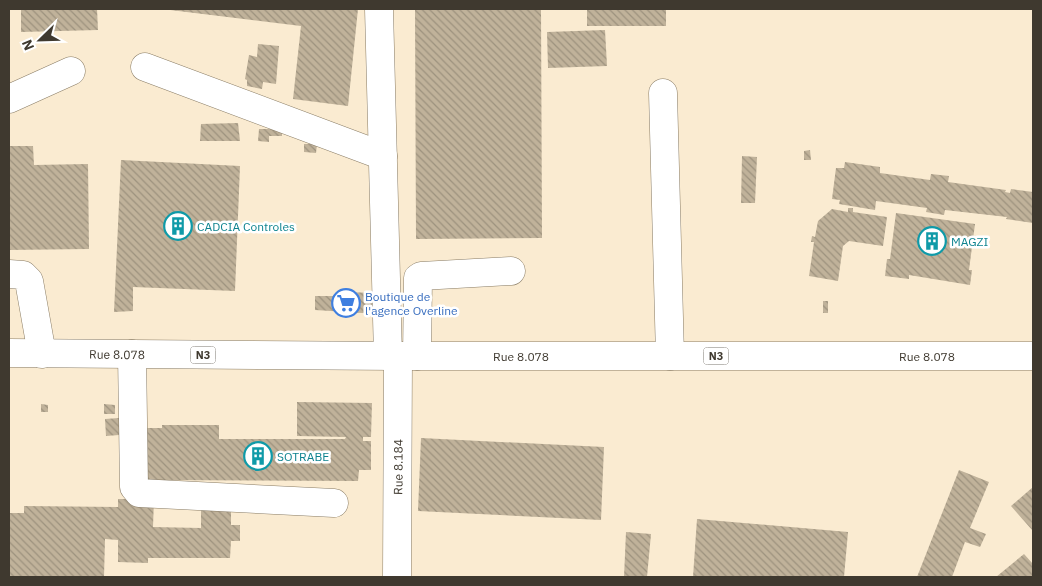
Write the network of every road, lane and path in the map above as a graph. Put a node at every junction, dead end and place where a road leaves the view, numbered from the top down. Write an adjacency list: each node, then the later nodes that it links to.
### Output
1 (379, 9): 6 (main road)
2 (145, 68): 6 (main road)
3 (71, 71): 5 (main road)
4 (663, 93): 13 (main road)
5 (9, 99)
6 (383, 156): 12 (main road)
7 (511, 271): 12 (main road)
8 (9, 274): 10 (main road)
9 (9, 354): 10 (main road, Rue 8.078 / N3)
10 (42, 354): 11 (main road, Rue 8.078 / N3)
11 (132, 354): 12 (main road, Rue 8.078 / N3); 15 (main road)
12 (401, 356): 13 (main road, Rue 8.078 / N3); 16 (main road, Rue 8.184)
13 (670, 356): 14 (main road, Rue 8.078 / N3)
14 (1033, 356)
15 (334, 503)
16 (397, 577)

